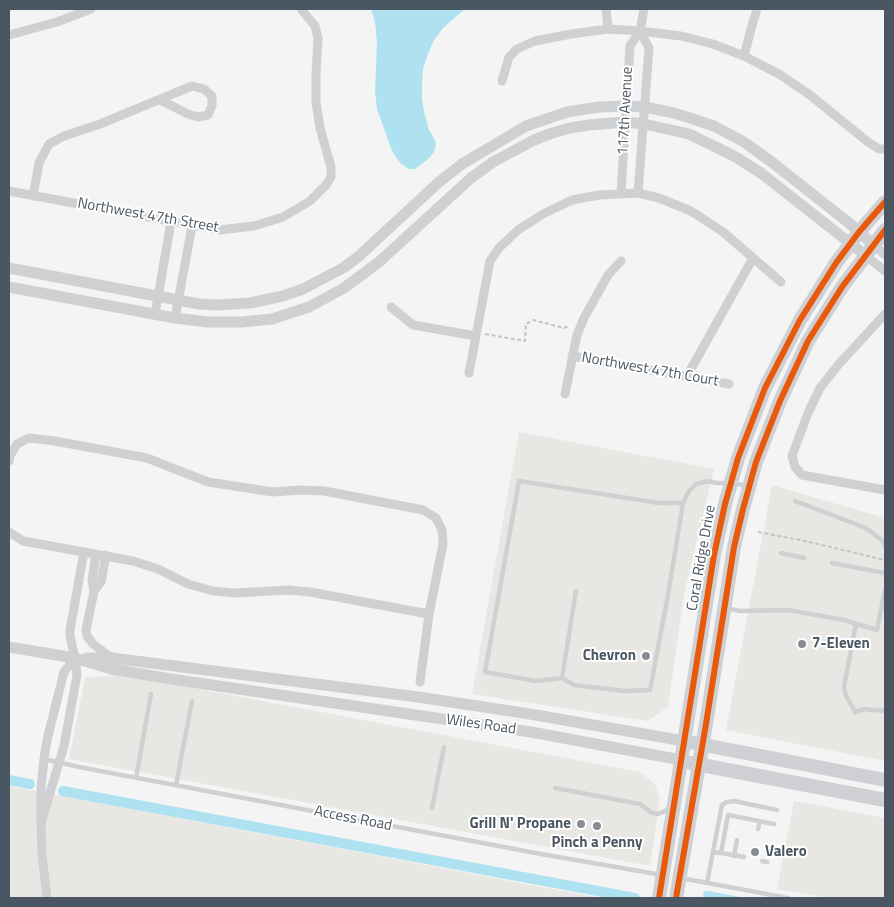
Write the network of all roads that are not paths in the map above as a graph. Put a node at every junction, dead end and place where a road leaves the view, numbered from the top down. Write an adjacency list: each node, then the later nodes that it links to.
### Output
1 (91, 9): 8 (street)
2 (301, 9): 23 (street, Northwest 47th Street)
3 (606, 9): 6 (street)
4 (644, 9): 7 (street, 117th Avenue)
5 (757, 9): 9 (street)
6 (608, 29): 7 (street); 10 (street)
7 (640, 31): 9 (street); 12 (street, 117th Avenue); 13 (street, 117th Avenue)
8 (9, 35)
9 (744, 56): 16 (street)
10 (502, 81)
11 (160, 100): 11 (street); 20 (street)
12 (626, 106): 13 (street); 14 (street, 117th Avenue); 36 (street)
13 (644, 107): 15 (street, 117th Avenue); 25 (street)
14 (625, 122): 15 (street); 19 (street, 117th Avenue); 40 (street)
15 (644, 124): 18 (street, 117th Avenue); 26 (street)
16 (885, 148)
17 (9, 191): 20 (street, Northwest 47th Street)
18 (638, 193): 19 (street); 29 (street)
19 (621, 194): 41 (street)
20 (33, 196): 22 (street, Northwest 47th Street)
21 (885, 202): 25 (main road, Coral Ridge Drive)
22 (171, 222): 23 (street, Northwest 47th Street); 35 (street)
23 (192, 226): 36 (street)
24 (885, 230): 27 (main road, Coral Ridge Drive)
25 (859, 232): 26 (main road, Coral Ridge Drive); 27 (street)
26 (851, 244): 27 (street); 48 (main road, Coral Ridge Drive)
27 (870, 250): 28 (street); 32 (street); 49 (main road, Coral Ridge Drive)
28 (885, 255)
29 (753, 258): 33 (street); 44 (street)
30 (621, 261): 42 (street)
31 (9, 268): 35 (street)
32 (885, 271)
33 (781, 282)
34 (9, 287): 38 (street)
35 (158, 296): 36 (street); 38 (street)
36 (178, 300): 40 (street)
37 (391, 307): 41 (street)
38 (155, 314): 40 (street)
39 (885, 314): 50 (street)
40 (175, 318)
41 (479, 335): 43 (street)
42 (572, 356): 44 (street, Northwest 47th Court); 46 (street)
43 (469, 373)
44 (687, 376): 45 (street, Northwest 47th Court)
45 (729, 384)
46 (565, 394)
47 (9, 461): 67 (street)
48 (731, 482): 49 (lane); 52 (lane); 78 (main road, Coral Ridge Drive)
49 (749, 486): 66 (main road, Coral Ridge Drive)
50 (885, 490)
51 (796, 501): 54 (lane)
52 (683, 503): 72 (lane); 72 (lane)
53 (9, 532): 55 (street)
54 (884, 542)
55 (84, 552): 57 (street); 60 (street)
56 (781, 554): 58 (lane)
57 (101, 555): 62 (street); 64 (street); 67 (street)
58 (804, 558)
59 (832, 563): 61 (lane)
60 (80, 572): 62 (street); 70 (street)
61 (885, 573)
62 (93, 574): 64 (street)
63 (885, 590): 68 (lane)
64 (94, 591): 71 (street)
65 (576, 591): 72 (lane)
66 (725, 608): 68 (lane); 79 (main road, Coral Ridge Drive)
67 (429, 614): 73 (street)
68 (856, 624): 77 (lane)
69 (9, 647): 70 (street, Wiles Road)
70 (75, 658): 71 (street, Wiles Road); 81 (street); 82 (street, Wiles Road); 83 (street)
71 (112, 658): 75 (street, Wiles Road)
72 (562, 678)
73 (420, 682): 75 (lane)
74 (152, 694): 85 (lane)
75 (418, 697): 78 (street, Wiles Road)
76 (192, 701): 87 (lane)
77 (885, 711)
78 (684, 741): 79 (main road, Wiles Road); 82 (main road, Coral Ridge Drive)
79 (702, 744): 84 (main road, Coral Ridge Drive); 86 (main road, Wiles Road)
80 (444, 747): 91 (lane)
81 (44, 759): 83 (lane, Access Road); 95 (street)
82 (681, 760): 84 (main road, Wiles Road); 90 (main road, Coral Ridge Drive)
83 (59, 762): 85 (lane, Access Road); 95 (street)
84 (699, 764): 89 (main road, Wiles Road); 105 (main road, Coral Ridge Drive)
85 (136, 778): 87 (lane, Access Road)
86 (885, 780)
87 (176, 786): 104 (lane, Access Road)
88 (555, 788): 90 (lane)
89 (885, 800)
90 (674, 803): 104 (main road, Coral Ridge Drive)
91 (432, 808)
92 (777, 810): 100 (lane)
93 (741, 818): 94 (lane); 97 (lane); 101 (lane)
94 (760, 821): 96 (lane); 98 (lane)
95 (41, 823): 107 (street)
96 (774, 824)
97 (740, 825)
98 (758, 829)
99 (737, 840): 102 (lane)
100 (713, 852): 101 (lane); 106 (lane)
101 (721, 853): 102 (lane)
102 (734, 856): 103 (lane)
103 (744, 857)
104 (662, 875): 108 (main road, Coral Ridge Drive)
105 (679, 878): 106 (lane); 109 (main road, Coral Ridge Drive)
106 (708, 883): 110 (lane)
107 (47, 898)
108 (658, 898)
109 (676, 898)
110 (788, 898)

